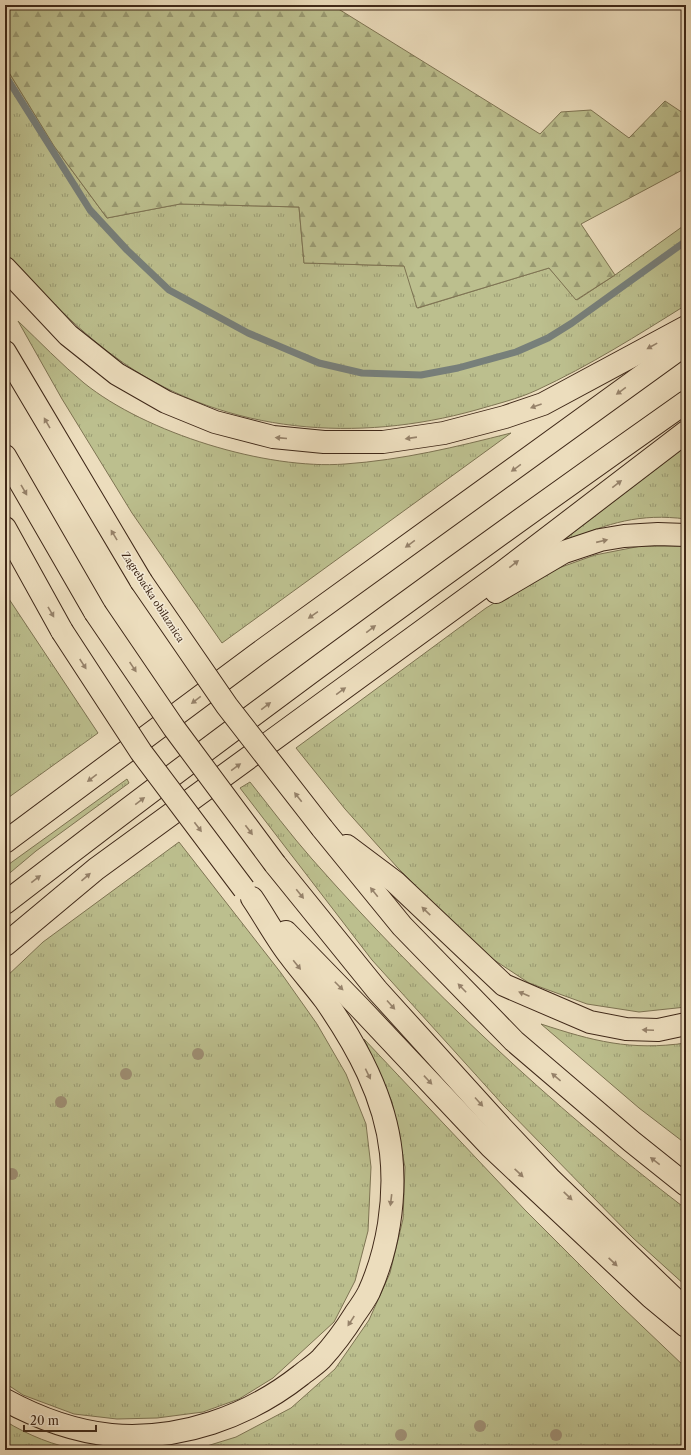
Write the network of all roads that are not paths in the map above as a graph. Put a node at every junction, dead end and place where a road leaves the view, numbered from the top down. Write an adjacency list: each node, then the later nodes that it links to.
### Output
1 (5, 268): 2 (highway, one-way to 1)
2 (686, 328)
3 (686, 344): 14 (highway, one-way to 14)
4 (5, 352): 13 (highway, Zagrebačka obilaznica, one-way to 4, bridge)
5 (686, 402): 16 (highway, one-way to 5)
6 (686, 432): 12 (highway, one-way to 6)
7 (5, 456): 22 (highway, one-way to 22, bridge)
8 (5, 528): 11 (highway)
9 (686, 535): 12 (highway, one-way to 9)
10 (5, 541): 11 (highway)
11 (40, 594): 15 (highway, one-way to 15, bridge)
12 (449, 612): 17 (highway, one-way to 12)
13 (322, 828): 20 (highway, one-way to 13); 21 (highway, one-way to 13)
14 (5, 842)
15 (248, 893): 23 (highway, one-way to 23); 24 (highway, one-way to 24)
16 (5, 903)
17 (46, 912): 18 (highway); 19 (highway)
18 (5, 945)
19 (5, 963)
20 (686, 1024)
21 (686, 1185)
22 (686, 1310)
23 (686, 1326)
24 (5, 1400)

